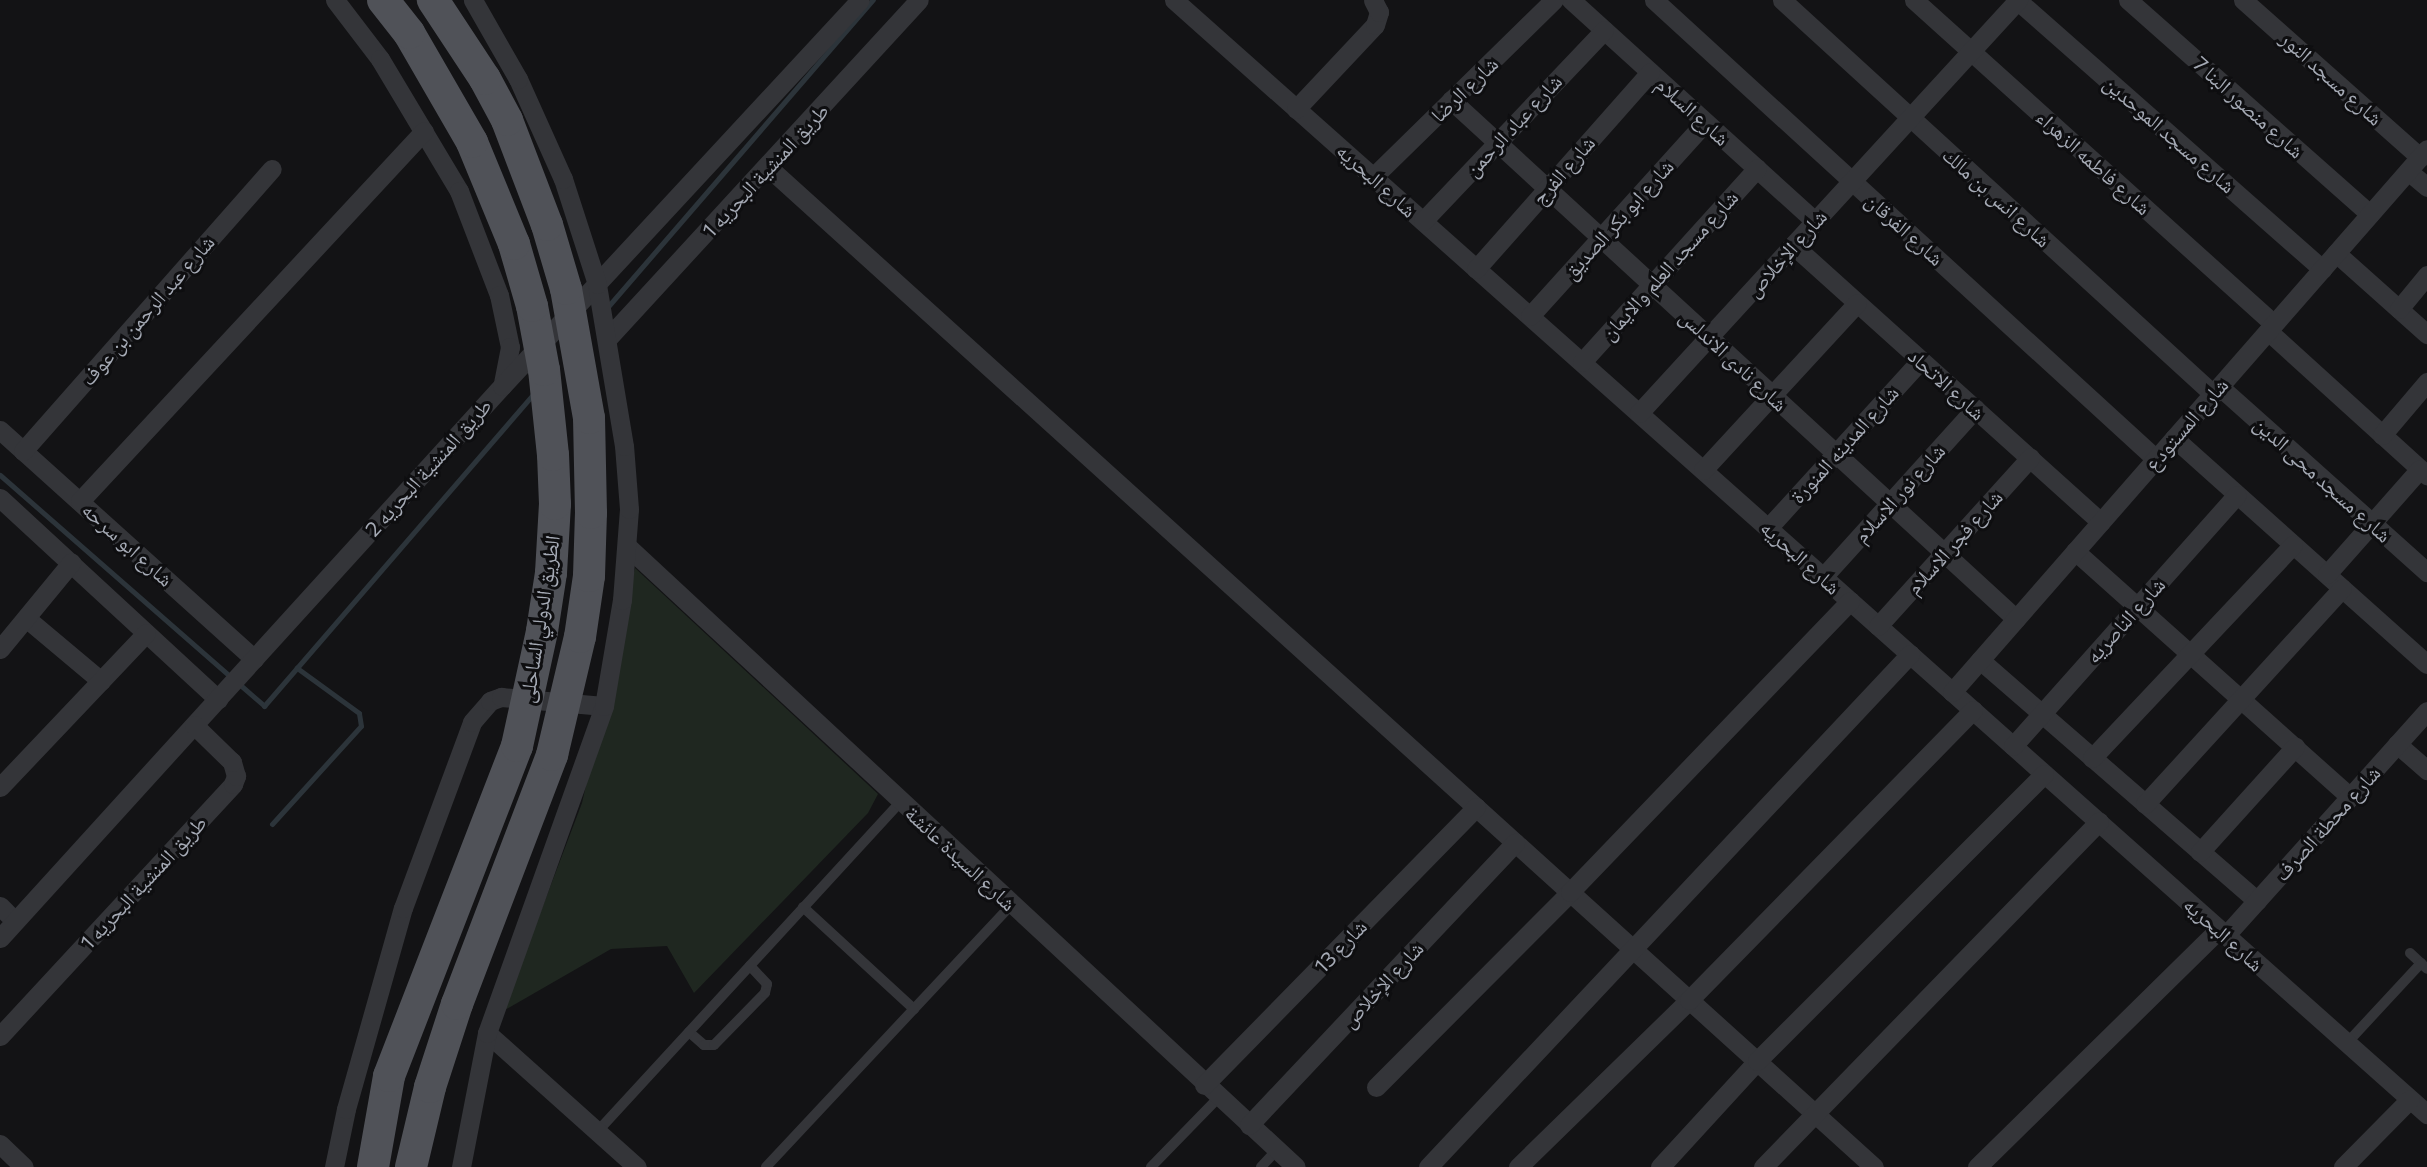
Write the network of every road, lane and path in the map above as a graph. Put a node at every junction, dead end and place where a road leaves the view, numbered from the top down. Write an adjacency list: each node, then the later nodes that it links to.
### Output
1 (335, 0): 24 (street)
2 (383, 0): 150 (main road, الطريق الدولي الساحلى, bridge)
3 (433, 0): 151 (main road, الطريق الدولي الساحلى, bridge)
4 (472, 0): 43 (street)
5 (860, 0): 43 (street, طريق المنشية البحريه 2)
6 (919, 0): 27 (street, طريق المنشية البحريه 1)
7 (1373, 0): 21 (street)
8 (1554, 0): 20 (street, شارع الرضا)
9 (1571, 0): 17 (street, شارع السلام)
10 (1654, 0): 31 (street, شارع الفرقان)
11 (1782, 0): 22 (street, شارع انس بن مالك)
12 (1913, 0): 18 (street, شارع فاطمه الزهراء)
13 (2018, 0): 18 (street, شارع الإخلاص); 41 (street, شارع مسجد الموحدين)
14 (2128, 0): 34 (street, شارع منصور البنا 7)
15 (2243, 0): 26 (street, شارع مسجد النور)
16 (1186, 4): 21 (street, شارع البحريه)
17 (1604, 30): 19 (street, شارع السلام); 25 (street, شارع عباد الرحمن)
18 (1971, 52): 22 (street, شارع الإخلاص); 48 (street, شارع فاطمه الزهراء)
19 (1650, 72): 23 (street, شارع السلام); 33 (street, شارع الفرج)
20 (1451, 100): 25 (street, شارع نادى الاندلس); 30 (street, شارع الرضا)
21 (1296, 108): 30 (street, شارع البحريه)
22 (1910, 118): 31 (street, شارع الإخلاص); 56 (street, شارع انس بن مالك)
23 (1705, 122): 29 (street, شارع السلام); 37 (street, شارع ابو بكر الصديق)
24 (424, 131): 55 (street); 71 (street)
25 (1497, 142): 33 (street, شارع نادى الاندلس); 35 (street, شارع عباد الرحمن)
26 (2418, 159): 32 (street, شارع مسجد النور); 34 (street, شارع المستودع)
27 (768, 167): 51 (street, طريق المنشية البحريه 1); 116 (street)
28 (272, 169): 63 (street, شارع عبد الرحمن بن عوف)
29 (1757, 169): 36 (street, شارع السلام); 44 (street, شارع مسجد العلم والايمان)
30 (1373, 177): 35 (street, شارع البحريه)
31 (1852, 181): 36 (street, شارع الإخلاص); 66 (street, شارع الفرقان)
32 (2427, 187)
33 (1547, 189): 37 (street, شارع نادى الاندلس); 40 (street, شارع الفرج)
34 (2370, 214): 39 (street, شارع المستودع)
35 (1423, 221): 40 (street, شارع البحريه)
36 (1815, 221): 38 (street, شارع الإخلاص)
37 (1601, 238): 44 (street, شارع نادى الاندلس); 47 (street, شارع ابو بكر الصديق)
38 (1793, 245): 45 (street, شارع الاتحاد); 50 (street, شارع الإخلاص)
39 (2336, 253): 41 (street, شارع المستودع); 46 (street)
40 (1476, 269): 47 (street, شارع البحريه)
41 (2322, 269): 48 (street, شارع المستودع)
42 (2427, 275): 46 (street)
43 (597, 284): 51 (street); 55 (street, طريق المنشية البحريه 2)
44 (1652, 285): 50 (street, شارع نادى الاندلس); 53 (street, شارع مسجد العلم والايمان)
45 (1857, 303): 52 (street, شارع الاتحاد); 57 (street)
46 (2399, 309): 49 (street)
47 (1530, 316): 53 (street, شارع البحريه)
48 (2271, 328): 56 (street, شارع المستودع); 61 (street, شارع فاطمه الزهراء)
49 (2427, 334)
50 (1709, 337): 57 (street, شارع نادى الاندلس); 59 (street, شارع الإخلاص)
51 (608, 338): 77 (street)
52 (1921, 360): 58 (street, شارع الاتحاد); 64 (street, شارع المدينه المنورة)
53 (1582, 362): 59 (street, شارع البحريه)
54 (2427, 382): 61 (street)
55 (502, 386): 94 (street, طريق المنشية البحريه 2)
56 (2216, 390): 62 (street, شارع المستودع); 74 (street, شارع مسجد محى الدين)
57 (1772, 395): 64 (street, شارع نادى الاندلس); 67 (street)
58 (1975, 409): 65 (street, شارع الاتحاد); 72 (street, شارع نور الاسلام)
59 (1639, 413): 67 (street, شارع البحريه)
60 (0, 430): 63 (street, شارع ابو سرحه)
61 (2382, 435): 68 (street, شارع فاطمه الزهراء)
62 (2174, 438): 66 (street, شارع المستودع); 69 (street)
63 (23, 451): 71 (street, شارع ابو سرحه)
64 (1835, 453): 72 (street, شارع نادى الاندلس); 75 (street, شارع المدينه المنورة)
65 (2030, 458): 73 (street, شارع الاتحاد); 79 (street, شارع فجر الاسلام)
66 (2156, 459): 73 (street, شارع المستودع)
67 (1703, 470): 75 (street, شارع البحريه)
68 (2424, 472): 74 (street)
69 (2237, 495): 76 (street); 86 (street, شارع الناصريه)
70 (0, 498): 80 (street)
71 (80, 501): 94 (street, شارع ابو سرحه)
72 (1890, 503): 79 (street, شارع نادى الاندلس); 83 (street, شارع نور الاسلام)
73 (2101, 522): 78 (street, شارع المستودع)
74 (2372, 523): 81 (street, شارع مسجد محى الدين); 82 (street)
75 (1768, 528): 83 (street, شارع البحريه)
76 (2293, 545): 82 (street); 93 (street)
77 (628, 547): 101 (street); 114 (street, شارع السيدة عائشة)
78 (2075, 551): 86 (street); 88 (street, شارع المستودع)
79 (1944, 553): 88 (street, شارع نادى الاندلس); 89 (street, شارع فجر الاسلام)
80 (71, 563): 87 (street); 90 (street)
81 (2427, 572)
82 (2326, 574): 84 (street)
83 (1823, 577): 85 (street, شارع البحريه)
84 (2342, 588): 96 (street); 100 (street)
85 (1850, 601): 89 (street, شارع البحريه); 120 (street)
86 (2137, 607): 93 (street); 104 (street, شارع الناصريه)
87 (26, 618): 91 (street); 97 (street)
88 (2016, 619): 95 (street, شارع المستودع)
89 (1878, 626): 92 (street, شارع البحريه)
90 (146, 633): 97 (street); 99 (street)
91 (0, 649)
92 (1910, 654): 98 (street, شارع البحريه); 128 (street)
93 (2190, 654): 100 (street); 109 (street)
94 (254, 659): 99 (street, طريق المنشية البحريه 2)
95 (1980, 660): 98 (street, شارع المستودع); 104 (street)
96 (2427, 664)
97 (101, 681): 112 (street)
98 (1952, 692): 102 (street, شارع البحريه)
99 (218, 699): 105 (street, طريق المنشية البحريه 2)
100 (2241, 699): 108 (street); 115 (street)
101 (604, 706): 135 (street); 149 (street)
102 (1973, 710): 107 (street, شارع البحريه); 132 (street)
103 (2427, 711): 106 (street, شارع محطة الصرف)
104 (2041, 714): 107 (street, شارع الناصريه); 109 (street)
105 (194, 725): 125 (street, طريق المنشية البحريه 2); 136 (street, طريق المنشية البحريه 1)
106 (2397, 744): 110 (street); 113 (street, شارع محطة الصرف)
107 (2013, 746): 111 (street, شارع البحريه)
108 (2295, 747): 113 (street); 119 (street)
109 (2092, 758): 115 (street)
110 (2427, 770)
111 (2044, 774): 117 (street, شارع البحريه); 138 (street)
112 (0, 787)
113 (2350, 797): 121 (street, شارع محطة الصرف)
114 (900, 802): 122 (street, شارع السيدة عائشة); 124 (lane)
115 (2145, 804): 119 (street)
116 (1475, 807): 118 (street); 140 (street, شارع 13)
117 (2099, 822): 126 (street, شارع البحريه); 142 (street)
118 (1515, 843): 120 (street); 144 (street, شارع الإخلاص)
119 (2200, 852): 121 (street)
120 (1570, 892): 128 (street); 139 (street)
121 (2257, 901): 126 (street, شارع محطة الصرف)
122 (1011, 905): 133 (lane); 140 (street, شارع السيدة عائشة)
123 (0, 906): 125 (street)
124 (803, 907): 130 (lane); 133 (lane)
125 (15, 921): 127 (street, طريق المنشية البحريه 2)
126 (2222, 932): 137 (street, شارع البحريه); 163 (street, شارع محطة الصرف)
127 (0, 938)
128 (1633, 948): 132 (street); 158 (street)
129 (2410, 953): 131 (lane)
130 (750, 966): 134 (lane); 134 (lane)
131 (2424, 966): 137 (lane)
132 (1689, 1000): 138 (street); 159 (street)
133 (914, 1009): 154 (lane)
134 (689, 1032): 145 (lane)
135 (487, 1033): 145 (street); 152 (street)
136 (0, 1036)
137 (2347, 1043): 141 (street, شارع البحريه)
138 (1757, 1061): 142 (street); 160 (street)
139 (1376, 1087)
140 (1211, 1091): 144 (street, شارع السيدة عائشة); 155 (lane)
141 (2410, 1099): 143 (street, شارع البحريه); 164 (street)
142 (1815, 1113): 161 (street); 162 (street)
143 (2427, 1114)
144 (1249, 1125): 147 (street, شارع السيدة عائشة)
145 (597, 1132): 153 (street)
146 (0, 1144): 148 (street)
147 (1277, 1150): 156 (lane); 157 (street, شارع السيدة عائشة)
148 (24, 1167)
149 (334, 1167)
150 (373, 1167)
151 (411, 1167)
152 (461, 1167)
153 (637, 1167)
154 (766, 1167)
155 (1151, 1167)
156 (1261, 1167)
157 (1296, 1167)
158 (1428, 1167)
159 (1518, 1167)
160 (1661, 1167)
161 (1763, 1167)
162 (1874, 1167)
163 (1977, 1167)
164 (2343, 1167)

